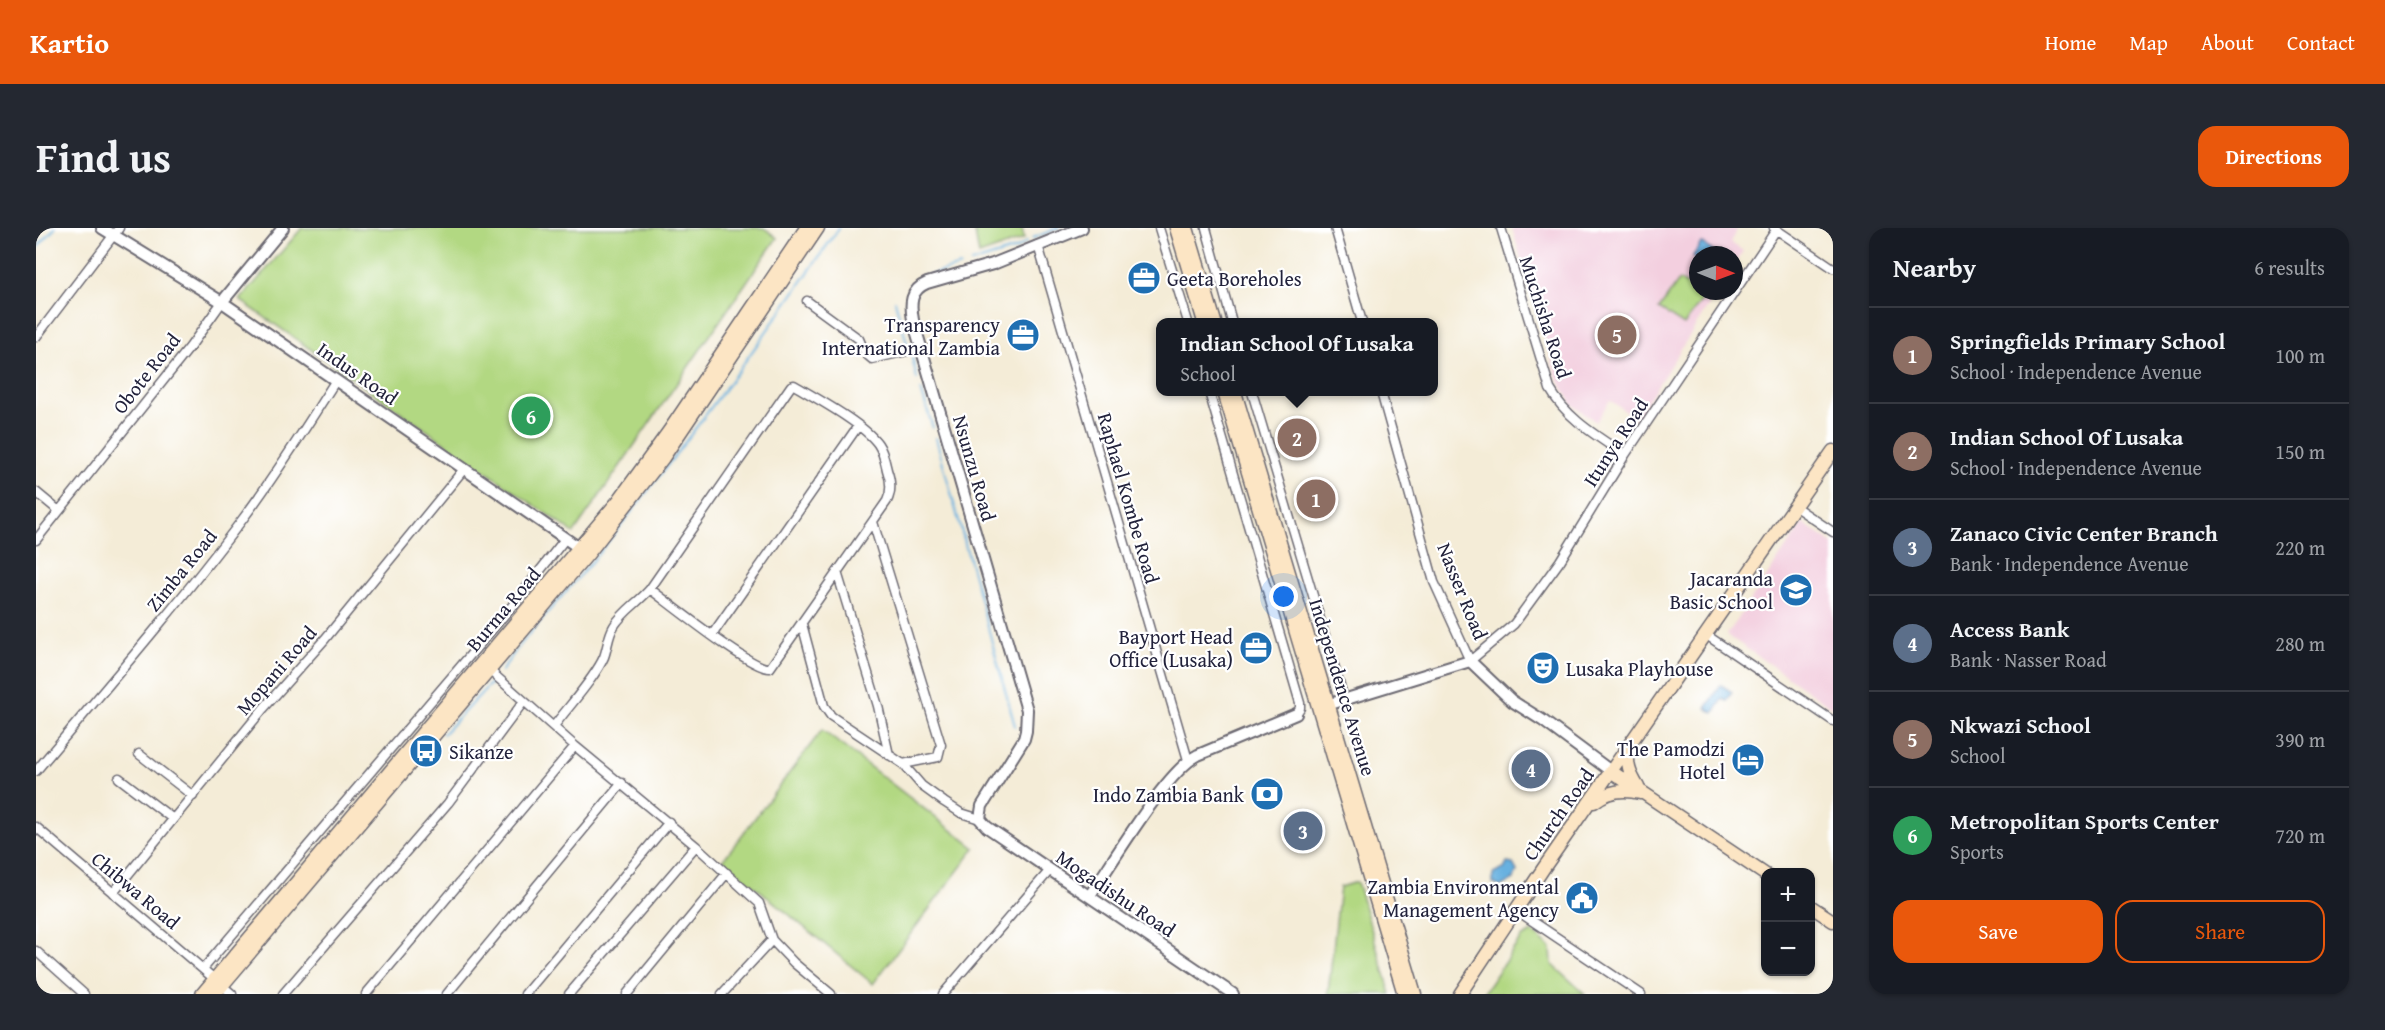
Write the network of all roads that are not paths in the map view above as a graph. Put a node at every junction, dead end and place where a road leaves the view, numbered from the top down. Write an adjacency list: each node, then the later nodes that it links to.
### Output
1 (102, 228): 13 (street, Indus Road)
2 (283, 228): 17 (street, Obote Road)
3 (807, 228): 42 (main road, Burma Road)
4 (818, 228): 42 (main road, Burma Road)
5 (1082, 228): 14 (street, Nsunzu Road)
6 (1159, 228): 18 (street)
7 (1176, 228): 19 (main road)
8 (1187, 228): 20 (main road)
9 (1206, 228): 21 (street)
10 (1335, 228): 22 (street)
11 (1500, 228): 33 (street, Muchisha Road)
12 (1775, 229): 15 (street); 33 (street, Itunya Road)
13 (117, 231): 17 (street, Indus Road); 23 (street)
14 (1038, 245): 24 (street, Nsunzu Road); 60 (street, Raphael Kombe Road)
15 (1833, 268)
16 (807, 301): 24 (street)
17 (222, 302): 25 (street, Indus Road); 37 (street, Obote Road)
18 (1187, 318)
19 (1203, 318)
20 (1214, 318)
21 (1231, 318)
22 (1361, 318)
23 (36, 337)
24 (921, 348): 70 (street, Nsunzu Road)
25 (336, 380): 34 (street, Indus Road); 62 (street, Zimba Road)
26 (1210, 396): 53 (street)
27 (1225, 396): 98 (main road, Independence Avenue)
28 (1236, 396): 52 (main road, Independence Avenue)
29 (1253, 396): 50 (street)
30 (1382, 396): 48 (street, Nasser Road)
31 (858, 426): 38 (street); 44 (street); 47 (street)
32 (1833, 451): 36 (main road, Church Road)
33 (1625, 455): 48 (street, Itunya Road)
34 (464, 469): 40 (street, Indus Road); 66 (street, Mopani Road)
35 (36, 492): 37 (street)
36 (1794, 506): 39 (street); 46 (main road, Church Road)
37 (59, 512): 41 (street, Obote Road)
38 (873, 522): 43 (street); 61 (street)
39 (1833, 532)
40 (566, 539): 42 (street, Indus Road); 84 (street)
41 (36, 540)
42 (584, 551): 49 (main road, Burma Road); 85 (main road, Burma Road)
43 (837, 572): 45 (street); 59 (street)
44 (650, 589): 47 (street); 55 (street)
45 (802, 624): 47 (street); 59 (street)
46 (1705, 634): 54 (street); 56 (main road, Church Road)
47 (712, 635)
48 (1470, 661): 50 (street); 63 (street, Nasser Road)
49 (489, 670): 51 (street); 85 (main road, Burma Road)
50 (1344, 699): 52 (street)
51 (524, 701): 55 (street); 88 (street)
52 (1327, 705): 99 (main road, Independence Avenue)
53 (1296, 714): 60 (street)
54 (1833, 721)
55 (554, 726): 57 (street)
56 (1631, 744): 63 (main road, Church Road); 67 (main road)
57 (575, 746): 65 (street); 89 (street)
58 (139, 754): 66 (street)
59 (889, 754): 61 (street)
60 (1188, 760): 78 (street)
61 (903, 764): 70 (street)
62 (36, 771)
63 (1612, 772): 67 (main road, Nasser Road); 68 (main road, Church Road)
64 (119, 778): 69 (street)
65 (622, 783): 71 (street); 90 (street)
66 (192, 796): 69 (street, Mopani Road)
67 (1649, 797): 68 (main road); 75 (main road, Nasser Road)
68 (1588, 807): 80 (main road, Church Road)
69 (173, 819): 77 (street, Mopani Road)
70 (980, 819): 74 (street, Mogadishu Road)
71 (669, 822): 73 (street); 91 (street)
72 (36, 827): 77 (street, Chibwa Road)
73 (696, 846): 76 (street); 92 (street)
74 (1050, 870): 78 (street, Mogadishu Road); 96 (street)
75 (1761, 872)
76 (727, 873): 82 (street); 93 (street)
77 (113, 893): 84 (street, Chibwa Road)
78 (1090, 895): 97 (street, Mogadishu Road)
79 (1815, 909): 81 (main road)
80 (1516, 910): 100 (main road, Church Road); 101 (street)
81 (1833, 921)
82 (772, 940): 94 (street); 95 (street)
83 (36, 951): 86 (street)
84 (203, 969): 85 (street, Chibwa Road)
85 (221, 988): 87 (main road, Burma Road)
86 (84, 994)
87 (202, 994)
88 (283, 994)
89 (366, 994)
90 (447, 994)
91 (525, 994)
92 (569, 994)
93 (627, 994)
94 (723, 994)
95 (831, 994)
96 (943, 994)
97 (1233, 994)
98 (1404, 994)
99 (1415, 994)
100 (1460, 994)
101 (1641, 994)

